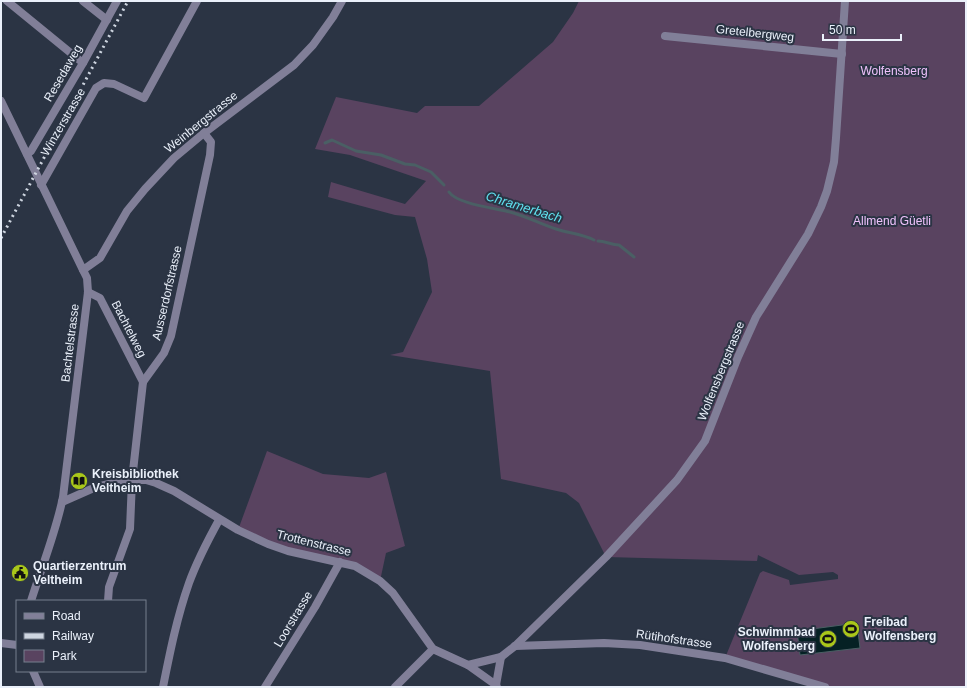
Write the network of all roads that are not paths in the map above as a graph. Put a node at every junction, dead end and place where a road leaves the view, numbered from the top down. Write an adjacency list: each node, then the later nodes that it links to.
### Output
1 (7, 1): 10 (street)
2 (83, 1): 7 (street)
3 (117, 1): 7 (street, Resedaweg)
4 (197, 1): 14 (street, Winzerstrasse)
5 (342, 1): 12 (street, Weinbergstrasse)
6 (845, 1): 9 (street, Wolfensbergstrasse)
7 (106, 20): 10 (street, Resedaweg)
8 (665, 36): 9 (street, Gretelbergweg)
9 (842, 54): 26 (street, Wolfensbergstrasse)
10 (83, 63): 13 (street, Resedaweg)
11 (1, 101): 13 (street, Bachtelstrasse)
12 (204, 133): 15 (street, Weinbergstrasse); 17 (street, Ausserdorfstrasse)
13 (27, 154): 14 (street, Bachtelstrasse)
14 (42, 184): 15 (street, Bachtelstrasse)
15 (83, 270): 16 (street, Bachtelstrasse)
16 (88, 292): 17 (street, Bachtelweg); 19 (street, Bachtelstrasse)
17 (143, 382): 18 (street, Ausserdorfstrasse)
18 (132, 480): 19 (street, Trottenstrasse); 20 (street, Trottenstrasse); 23 (street, Ausserdorfstrasse)
19 (62, 502): 22 (street, Bachtelstrasse)
20 (219, 520): 21 (street, Trottenstrasse); 34 (street)
21 (340, 562): 27 (street, Trottenstrasse); 35 (street, Loorstrasse)
22 (31, 600)
23 (108, 600)
24 (1, 643): 25 (street)
25 (16, 645)
26 (515, 646): 28 (street, Wolfensbergstrasse); 31 (street, Rütihofstrasse)
27 (433, 649): 29 (street, Trottenstrasse); 36 (street)
28 (501, 657): 29 (street); 32 (street)
29 (468, 665): 32 (street, Trottenstrasse)
30 (33, 672): 33 (street)
31 (791, 678): 37 (street); 38 (street, Rütihofstrasse)
32 (496, 686)
33 (40, 687)
34 (163, 687)
35 (265, 687)
36 (395, 687)
37 (802, 687)
38 (825, 687)

